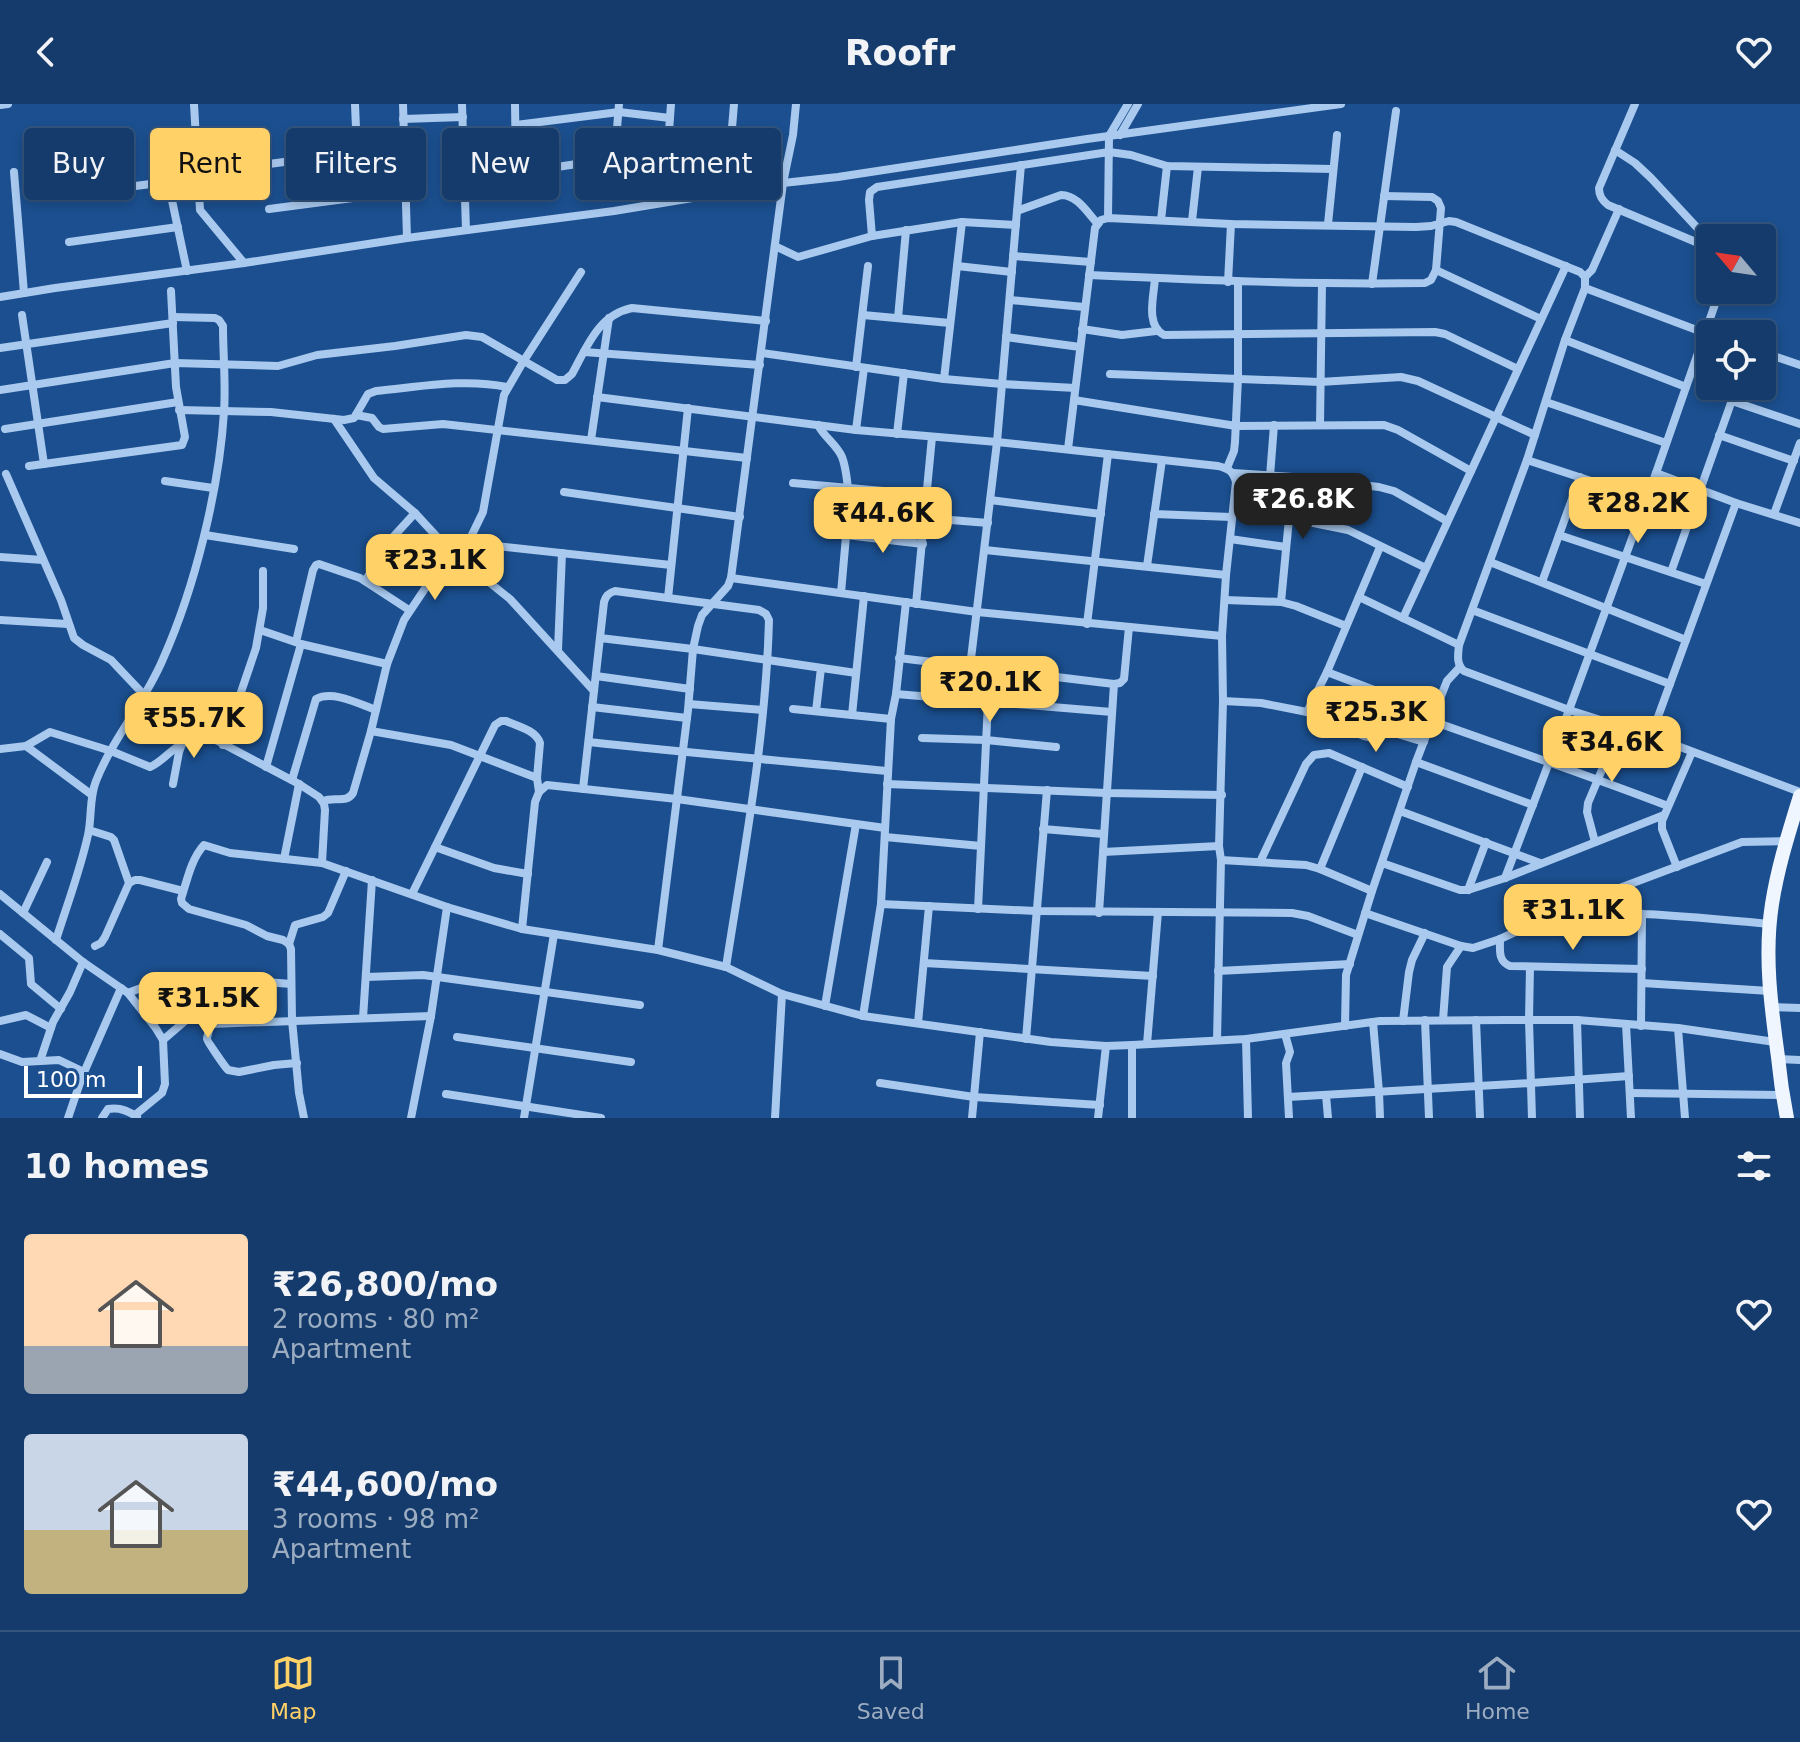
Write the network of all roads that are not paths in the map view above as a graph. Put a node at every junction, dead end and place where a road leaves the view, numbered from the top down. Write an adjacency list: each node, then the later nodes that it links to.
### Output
1 (8, 104): 14 (street)
2 (194, 104): 21 (street)
3 (355, 104): 22 (street)
4 (403, 104): 19 (street)
5 (462, 104): 17 (street)
6 (515, 104): 20 (street)
7 (671, 104): 18 (street)
8 (734, 104): 27 (street)
9 (796, 104): 38 (street)
10 (1128, 104): 30 (street)
11 (1138, 104): 28 (street)
12 (1341, 104): 28 (street)
13 (1635, 104): 31 (street)
14 (0, 105)
15 (619, 108): 18 (street); 20 (street); 25 (street)
16 (1396, 111): 40 (street)
17 (463, 117): 19 (street); 24 (street)
18 (670, 118): 26 (street)
19 (403, 119): 23 (street)
20 (516, 125)
21 (195, 128)
22 (356, 128)
23 (403, 128)
24 (463, 128)
25 (617, 128)
26 (669, 128)
27 (732, 128)
28 (1120, 135): 30 (street)
29 (1337, 135): 36 (street)
30 (1109, 136): 32 (street); 38 (street)
31 (1615, 150): 46 (street); 59 (street)
32 (1109, 152): 33 (street); 34 (street); 48 (street)
33 (1021, 165): 47 (street); 62 (street)
34 (1167, 166): 35 (street); 49 (street)
35 (1198, 167): 36 (street); 50 (street)
36 (1333, 169): 55 (street)
37 (14, 172): 85 (street)
38 (783, 183): 60 (street); 66 (street)
39 (134, 187): 58 (street)
40 (1384, 196): 53 (street); 57 (street)
41 (199, 200): 69 (street)
42 (338, 200): 45 (street)
43 (406, 200): 63 (street)
44 (465, 200): 60 (street)
45 (269, 209)
46 (1619, 209): 65 (street); 78 (street)
47 (1017, 211): 52 (street); 56 (street)
48 (1108, 218): 49 (street); 52 (street)
49 (1161, 220): 50 (street)
50 (1192, 221): 54 (street)
51 (962, 222): 56 (street); 61 (street); 71 (street)
52 (1097, 223): 68 (street)
53 (1440, 223): 57 (street); 72 (street); 73 (street)
54 (1231, 224): 55 (street); 80 (street)
55 (1328, 224): 57 (street)
56 (1016, 225): 67 (street)
57 (1380, 226): 82 (street)
58 (178, 227): 64 (street); 74 (street)
59 (1696, 227)
60 (466, 230): 63 (street)
61 (906, 230): 62 (street); 92 (street)
62 (872, 236): 66 (street)
63 (407, 238): 69 (street)
64 (69, 242)
65 (1696, 242)
66 (775, 246): 95 (street)
67 (1013, 256): 68 (street); 76 (street)
68 (1091, 262): 77 (street)
69 (244, 263): 74 (street)
70 (868, 266): 90 (street)
71 (957, 266): 76 (street); 96 (street)
72 (1566, 266): 78 (street); 93 (street)
73 (1436, 270): 82 (street); 93 (street)
74 (187, 271): 85 (street)
75 (581, 272): 111 (street)
76 (1012, 272): 87 (street)
77 (1089, 275): 79 (street); 88 (street)
78 (1585, 277): 83 (street)
79 (1155, 278): 80 (street); 99 (street)
80 (1233, 282): 81 (street); 100 (street)
81 (1322, 283): 82 (street); 101 (street)
82 (1372, 284)
83 (1585, 288): 98 (street); 103 (street)
84 (171, 291): 94 (street)
85 (24, 293): 86 (street)
86 (0, 297)
87 (1010, 300): 88 (street); 102 (street)
88 (1084, 307): 97 (street)
89 (22, 315): 104 (street)
90 (863, 315): 92 (street); 117 (street)
91 (609, 318): 95 (street); 107 (street); 109 (street)
92 (898, 318): 96 (street)
93 (1541, 319): 118 (street)
94 (173, 320): 104 (street); 113 (street); 114 (street)
95 (766, 321): 108 (street)
96 (950, 323): 122 (street)
97 (1082, 329): 99 (street); 105 (street)
98 (1696, 330)
99 (1156, 331): 100 (street)
100 (1237, 333): 101 (street); 121 (street)
101 (1321, 334): 118 (street); 123 (street)
102 (1006, 337): 105 (street); 124 (street)
103 (1565, 340): 127 (street); 133 (street)
104 (26, 344): 106 (street); 125 (street)
105 (1080, 347): 128 (street)
106 (0, 348)
107 (584, 352): 109 (street); 111 (street)
108 (762, 353): 115 (street); 117 (street)
109 (603, 354): 115 (street); 130 (street)
110 (1776, 357): 116 (street)
111 (523, 362): 114 (street); 126 (street)
112 (1696, 362): 127 (street)
113 (175, 363): 114 (street); 125 (street); 134 (street)
114 (223, 364): 136 (street)
115 (760, 365): 138 (street)
116 (1800, 365)
117 (860, 368): 119 (street); 148 (street)
118 (1518, 369): 139 (street)
119 (904, 373): 122 (street); 150 (street)
120 (1110, 374): 121 (street)
121 (1238, 378): 123 (street); 146 (street)
122 (944, 379): 124 (street)
123 (1320, 382): 139 (street); 145 (street)
124 (1002, 384): 128 (street); 155 (street)
125 (32, 385): 129 (street); 142 (street)
126 (507, 387): 137 (street); 149 (street)
127 (1686, 387): 156 (street)
128 (1075, 388): 131 (street)
129 (0, 390)
130 (597, 397): 135 (street); 154 (street)
131 (1074, 400): 146 (street); 158 (street)
132 (1732, 401): 141 (street); 152 (street)
133 (1546, 402): 151 (street); 156 (street)
134 (179, 406): 136 (street); 142 (street); 165 (street)
135 (688, 408): 138 (street); 159 (street)
136 (224, 410): 140 (street); 176 (street)
137 (356, 415): 140 (street); 149 (street)
138 (753, 416): 143 (street); 161 (street)
139 (1496, 417): 151 (street); 168 (street)
140 (334, 419): 185 (street)
141 (1800, 424)
142 (38, 425): 147 (street); 165 (street)
143 (818, 425): 148 (street); 177 (street)
144 (1274, 425): 145 (street); 146 (street); 171 (street)
145 (1320, 425): 168 (street)
146 (1236, 426): 167 (street)
147 (5, 429)
148 (856, 430): 150 (street)
149 (498, 431): 154 (street); 200 (street)
150 (897, 434): 153 (street)
151 (1535, 435): 163 (street)
152 (1719, 435): 164 (street); 178 (street)
153 (932, 437): 155 (street); 180 (street)
154 (591, 440): 159 (street)
155 (997, 442): 158 (street); 182 (street)
156 (1666, 443): 169 (street)
157 (1800, 443): 164 (street)
158 (1068, 449): 160 (street)
159 (683, 450): 161 (street); 184 (street)
160 (1108, 454): 162 (street); 186 (street)
161 (747, 458): 189 (street)
162 (1162, 460): 167 (street); 187 (street)
163 (1527, 460): 173 (street); 212 (street)
164 (1794, 461): 188 (street)
165 (44, 464): 166 (street)
166 (29, 466)
167 (1230, 471): 171 (street); 190 (street)
168 (1471, 471): 193 (street)
169 (1656, 473): 178 (street); 181 (street)
170 (6, 474): 210 (street)
171 (1270, 476): 172 (street)
172 (1293, 477): 192 (street); 193 (street)
173 (1580, 477): 181 (street); 198 (street)
174 (165, 481): 176 (street)
175 (793, 483): 177 (street)
176 (213, 488): 196 (street)
177 (848, 489): 180 (street); 197 (street)
178 (1700, 489): 183 (street); 217 (street)
179 (564, 492): 184 (street)
180 (928, 495): 191 (street)
181 (1646, 499): 209 (street)
182 (990, 500): 186 (street); 194 (street)
183 (1736, 503): 188 (street); 222 (street)
184 (677, 508): 189 (street); 213 (street)
185 (415, 513): 206 (street); 220 (street)
186 (1101, 514): 211 (street)
187 (1154, 514): 190 (street); 214 (street)
188 (1774, 514): 195 (street)
189 (740, 517): 219 (street)
190 (1231, 517): 199 (street)
191 (926, 518): 194 (street); 201 (street)
192 (1289, 518): 202 (street); 203 (street)
193 (1447, 521): 215 (street)
194 (988, 523): 205 (street)
195 (1800, 523)
196 (205, 535): 204 (street); 265 (street)
197 (846, 535): 201 (street); 223 (street)
198 (1559, 535): 209 (street); 221 (street)
199 (1230, 539): 202 (street); 218 (street)
200 (468, 543): 206 (street); 207 (street)
201 (923, 544): 231 (street)
202 (1286, 547): 229 (street)
203 (1380, 547): 215 (street); 225 (street)
204 (294, 549)
205 (985, 550): 211 (street); 235 (street)
206 (450, 551): 233 (street); 249 (street)
207 (562, 553): 213 (street); 249 (street)
208 (0, 557): 210 (street)
209 (1625, 557): 217 (street); 232 (street)
210 (43, 560): 238 (street)
211 (1095, 560): 214 (street); 239 (street)
212 (1490, 562): 221 (street); 234 (street)
213 (671, 565): 226 (street)
214 (1147, 566): 218 (street)
215 (1426, 568): 236 (street)
216 (263, 571): 242 (street)
217 (1671, 572): 222 (street)
218 (1226, 575): 227 (street)
219 (731, 578): 223 (street); 230 (street)
220 (365, 581): 233 (street); 246 (street)
221 (1542, 582): 232 (street)
222 (1706, 584): 245 (street)
223 (841, 593): 224 (street)
224 (864, 596): 228 (street); 258 (street)
225 (1359, 597): 236 (street); 240 (street)
226 (668, 598): 230 (street); 244 (street)
227 (1225, 600): 229 (street); 243 (street)
228 (906, 602): 231 (street); 251 (street)
229 (1281, 602): 240 (street)
230 (711, 604): 248 (street); 252 (street)
231 (916, 604): 235 (street)
232 (1607, 608): 245 (street); 250 (street)
233 (409, 610): 253 (street)
234 (1472, 610): 247 (street); 250 (street)
235 (977, 612): 239 (street); 254 (street)
236 (1403, 618): 247 (street)
237 (0, 620): 238 (street)
238 (68, 624): 265 (street)
239 (1087, 624): 241 (street)
240 (1346, 626): 257 (street)
241 (1129, 627): 243 (street); 260 (street)
242 (260, 630): 246 (street); 291 (street)
243 (1222, 636): 266 (street)
244 (600, 638): 248 (street); 259 (street)
245 (1686, 640): 261 (street)
246 (298, 643): 253 (street); 302 (street)
247 (1459, 645): 255 (street)
248 (693, 649): 252 (street); 262 (street)
249 (558, 651): 263 (street)
250 (1590, 654): 261 (street); 273 (street)
251 (899, 658): 254 (street); 264 (street)
252 (768, 661): 256 (street); 272 (street)
253 (387, 664): 271 (street)
254 (970, 667): 260 (street)
255 (1460, 667): 273 (street); 280 (street)
256 (821, 668): 258 (street); 274 (street)
257 (1327, 672): 276 (street); 283 (street)
258 (856, 673): 277 (street)
259 (596, 676): 262 (street); 263 (street)
260 (1114, 684): 275 (street)
261 (1670, 684): 285 (street)
262 (690, 689): 268 (street)
263 (594, 691): 269 (street)
264 (896, 694): 267 (street); 279 (street)
265 (145, 696): 281 (street); 295 (street)
266 (1223, 701): 276 (street); 317 (street)
267 (988, 702): 275 (street); 287 (street)
268 (689, 704): 272 (street); 278 (street)
269 (592, 707): 278 (street); 288 (street)
270 (793, 709): 274 (street)
271 (376, 710): 284 (street); 307 (street)
272 (763, 710): 299 (street)
273 (1569, 710): 282 (street); 301 (street)
274 (816, 711): 277 (street)
275 (1112, 712): 315 (street)
276 (1307, 712): 283 (street)
277 (852, 715): 279 (street)
278 (687, 718): 297 (street)
279 (891, 719): 304 (street)
280 (1432, 721): 289 (street); 301 (street)
281 (189, 727): 290 (street); 291 (street)
282 (1620, 727): 285 (street); 306 (street)
283 (1381, 729): 289 (street)
284 (371, 731): 298 (street); 320 (street)
285 (1651, 736): 296 (street)
286 (922, 738): 287 (street)
287 (986, 740): 293 (street); 311 (street)
288 (589, 742): 297 (street); 312 (street)
289 (1424, 742): 300 (street)
290 (182, 744): 295 (street); 308 (street)
291 (223, 745): 302 (street)
292 (26, 746): 294 (street); 295 (street); 316 (street)
293 (1056, 747)
294 (0, 749)
295 (111, 751): 316 (street)
296 (1692, 752): 319 (street); 323 (street)
297 (683, 753): 299 (street); 318 (street)
298 (480, 756): 305 (street); 305 (street); 336 (street)
299 (757, 758): 304 (street); 322 (street)
300 (1416, 762): 310 (street); 321 (street)
301 (1549, 764): 306 (street); 321 (street)
302 (266, 767): 307 (street)
303 (1362, 767): 310 (street); 342 (street); 347 (street)
304 (887, 771): 309 (street)
305 (537, 778): 314 (street)
306 (1597, 778): 323 (street); 333 (street)
307 (296, 782): 320 (street); 339 (street)
308 (173, 784)
309 (887, 784): 311 (street); 329 (street)
310 (1408, 787): 324 (street)
311 (984, 788): 313 (street); 334 (street)
312 (583, 789): 314 (street); 318 (street)
313 (1047, 790): 315 (street); 327 (street)
314 (539, 792): 349 (street)
315 (1107, 793): 317 (street); 330 (street)
316 (92, 795): 328 (street)
317 (1222, 795): 335 (street)
318 (677, 799): 322 (street); 381 (street)
319 (1800, 799): 325 (main road)
320 (323, 801): 343 (street)
321 (1533, 805): 338 (street)
322 (751, 809): 326 (street); 385 (street)
323 (1666, 810): 333 (street); 346 (street)
324 (1400, 811): 332 (street); 344 (street)
325 (1796, 822): 331 (main road)
326 (856, 824): 329 (street); 401 (street)
327 (1043, 829): 330 (street); 363 (street)
328 (89, 830): 352 (street); 377 (street)
329 (885, 833): 334 (street); 358 (street)
330 (1103, 834): 337 (street)
331 (1786, 841): 346 (street); 370 (main road)
332 (1486, 842): 338 (street); 353 (street)
333 (1595, 842): 345 (street)
334 (981, 846): 362 (street)
335 (1219, 846): 337 (street); 340 (street)
336 (435, 847): 349 (street); 357 (street)
337 (1103, 852): 367 (street)
338 (1515, 853): 345 (street); 350 (street)
339 (284, 859): 343 (street); 354 (street)
340 (1221, 860): 342 (street); 364 (street)
341 (47, 862): 366 (street)
342 (1260, 862): 347 (street)
343 (322, 863): 348 (street)
344 (1382, 863): 353 (street); 355 (street)
345 (1541, 863): 350 (street)
346 (1677, 867): 359 (street)
347 (1320, 869): 355 (street)
348 (346, 871): 351 (street); 378 (street)
349 (528, 874): 371 (street)
350 (1505, 878): 353 (street)
351 (372, 880): 357 (street); 391 (street)
352 (129, 883): 354 (street); 379 (street)
353 (1468, 890)
354 (183, 891): 378 (street)
355 (1372, 891): 368 (street)
356 (0, 894): 366 (street)
357 (412, 894): 361 (street)
358 (881, 904): 360 (street); 407 (street)
359 (1577, 904): 369 (street); 376 (street)
360 (929, 906): 362 (street); 383 (street)
361 (447, 907): 371 (street); 392 (street)
362 (978, 909): 363 (street)
363 (1036, 911): 367 (street); 387 (street)
364 (1220, 911): 365 (street); 375 (street); 389 (street)
365 (1158, 912): 367 (street); 390 (street)
366 (23, 913): 377 (street)
367 (1099, 913)
368 (1365, 913): 372 (street); 375 (street)
369 (1642, 914): 370 (street); 388 (street)
370 (1769, 924): 397 (main road)
371 (522, 929): 374 (street)
372 (1425, 933): 380 (street); 416 (street)
373 (0, 934): 404 (street)
374 (554, 934): 381 (street); 398 (street)
375 (1358, 935): 384 (street)
376 (1500, 939): 380 (street); 386 (street)
377 (56, 940): 382 (street)
378 (289, 944): 395 (street)
379 (95, 946)
380 (1461, 946): 411 (street)
381 (658, 950): 385 (street)
382 (83, 962): 396 (street); 404 (street)
383 (924, 963): 387 (street); 418 (street)
384 (1350, 964): 389 (street); 421 (street)
385 (726, 967): 399 (street)
386 (1530, 967): 388 (street); 413 (street)
387 (1031, 969): 390 (street); 428 (street)
388 (1642, 969): 394 (street)
389 (1218, 971): 431 (street)
390 (1153, 976): 433 (street)
391 (366, 977): 392 (street); 408 (street)
392 (437, 977): 398 (street); 406 (street)
393 (219, 978): 395 (street)
394 (1642, 983): 397 (street); 422 (street)
395 (291, 984): 409 (street)
396 (124, 991): 405 (street); 430 (street); 443 (street)
397 (1770, 991): 402 (main road)
398 (544, 992): 400 (street); 436 (street)
399 (782, 994): 401 (street); 467 (street)
400 (640, 1005)
401 (825, 1006): 407 (street)
402 (1771, 1007): 403 (street); 432 (main road)
403 (1800, 1008)
404 (61, 1009): 423 (street)
405 (192, 1015): 419 (street); 430 (street)
406 (431, 1016): 408 (street); 464 (street)
407 (863, 1016): 418 (street)
408 (363, 1018): 409 (street)
409 (292, 1020): 419 (street); 442 (street)
410 (1425, 1020): 411 (street); 416 (street); 449 (street)
411 (1443, 1020): 412 (street)
412 (1476, 1020): 413 (street); 448 (street)
413 (1529, 1020): 414 (street); 447 (street)
414 (1577, 1020): 420 (street); 445 (street)
415 (0, 1021): 423 (street)
416 (1403, 1021): 417 (street)
417 (1373, 1022): 421 (street); 450 (street)
418 (918, 1023): 425 (street)
419 (211, 1024): 442 (street)
420 (1626, 1024): 422 (street); 444 (street)
421 (1345, 1026): 426 (street)
422 (1641, 1026): 424 (street)
423 (51, 1028): 440 (street)
424 (1678, 1028): 432 (street); 452 (street)
425 (980, 1032): 428 (street); 456 (street)
426 (1285, 1034): 429 (street); 457 (street)
427 (457, 1037): 436 (street)
428 (1026, 1039): 435 (street)
429 (1246, 1039): 431 (street); 471 (street)
430 (163, 1040): 460 (street)
431 (1217, 1040): 433 (street)
432 (1775, 1042): 438 (main road)
433 (1147, 1044): 434 (street)
434 (1132, 1045): 435 (street); 470 (street)
435 (1106, 1046): 458 (street)
436 (535, 1048): 441 (street); 459 (street)
437 (0, 1054): 440 (street)
438 (1778, 1059): 439 (street); 455 (main road)
439 (1800, 1060)
440 (40, 1061): 443 (street)
441 (631, 1062)
442 (297, 1063): 463 (street)
443 (84, 1072): 461 (street)
444 (1629, 1076): 445 (street); 451 (street)
445 (1579, 1079): 447 (street); 478 (street)
446 (880, 1083): 456 (street)
447 (1531, 1083): 448 (street); 477 (street)
448 (1479, 1086): 449 (street); 476 (street)
449 (1427, 1089): 450 (street); 475 (street)
450 (1379, 1092): 454 (street); 474 (street)
451 (1630, 1093): 452 (street); 479 (street)
452 (1683, 1093): 455 (street); 480 (street)
453 (446, 1094): 459 (street)
454 (1326, 1095): 457 (street); 473 (street)
455 (1782, 1095): 481 (main road)
456 (974, 1097): 458 (street); 468 (street)
457 (1288, 1097): 472 (street)
458 (1100, 1105): 469 (street)
459 (526, 1106): 465 (street); 466 (street)
460 (137, 1117): 462 (street)
461 (68, 1118)
462 (102, 1118)
463 (304, 1118)
464 (411, 1118)
465 (524, 1118)
466 (601, 1118)
467 (775, 1118)
468 (972, 1118)
469 (1098, 1118)
470 (1132, 1118)
471 (1248, 1118)
472 (1289, 1118)
473 (1328, 1118)
474 (1380, 1118)
475 (1429, 1118)
476 (1480, 1118)
477 (1532, 1118)
478 (1580, 1118)
479 (1631, 1118)
480 (1685, 1118)
481 (1787, 1118)

